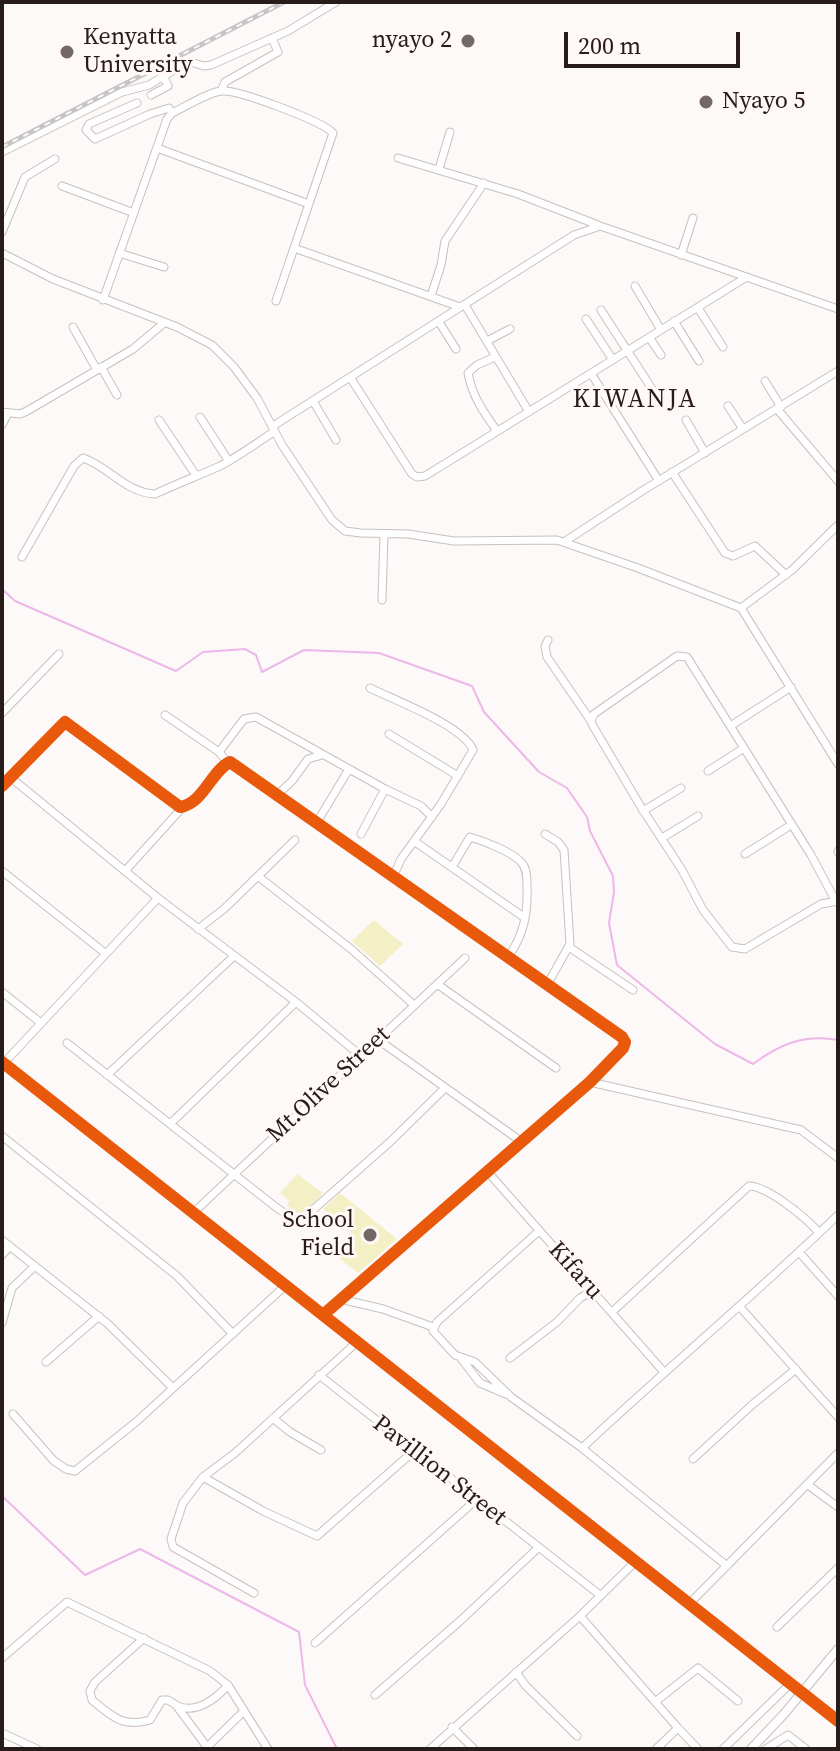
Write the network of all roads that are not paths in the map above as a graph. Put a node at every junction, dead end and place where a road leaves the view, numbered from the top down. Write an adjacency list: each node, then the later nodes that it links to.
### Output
1 (336, 2): 2 (street)
2 (272, 38): 3 (street); 4 (street)
3 (164, 77): 5 (street); 10 (street)
4 (221, 91): 7 (street); 16 (street)
5 (151, 95)
6 (137, 103): 7 (street)
7 (172, 113): 9 (street)
8 (450, 132): 13 (street)
9 (157, 148): 16 (street); 17 (street)
10 (2, 152)
11 (398, 158): 13 (street)
12 (55, 159): 20 (street)
13 (439, 169): 14 (street)
14 (484, 183): 19 (street); 28 (street)
15 (62, 186): 17 (street)
16 (309, 204): 21 (street)
17 (134, 213): 23 (street)
18 (693, 218): 24 (street)
19 (600, 226): 24 (street); 31 (street)
20 (2, 232)
21 (294, 248): 28 (street); 30 (street)
22 (2, 253): 29 (street)
23 (119, 253): 25 (street); 29 (street)
24 (681, 255): 26 (street)
25 (164, 267)
26 (745, 278): 32 (street); 33 (street)
27 (635, 286): 41 (street)
28 (431, 296): 31 (street)
29 (103, 300): 38 (street)
30 (276, 301)
31 (463, 306): 37 (street); 43 (street)
32 (698, 308): 36 (street); 44 (street)
33 (838, 309)
34 (601, 310): 46 (street)
35 (586, 319): 49 (street)
36 (674, 321): 41 (street); 50 (street)
37 (439, 322): 45 (street); 54 (street)
38 (164, 323): 51 (street); 67 (street)
39 (73, 327): 51 (street)
40 (510, 329): 43 (street)
41 (661, 330): 42 (street)
42 (649, 337): 46 (street); 47 (street)
43 (487, 341): 48 (street)
44 (723, 347)
45 (456, 349)
46 (627, 351): 49 (street); 56 (street)
47 (661, 355)
48 (495, 357): 61 (street); 69 (street)
49 (613, 360): 53 (street)
50 (699, 361)
51 (99, 368): 57 (street); 62 (street)
52 (838, 371): 60 (street)
53 (592, 375): 61 (street); 75 (street)
54 (350, 377): 58 (street); 69 (street)
55 (765, 381): 60 (street)
56 (654, 392)
57 (117, 395)
58 (313, 401): 67 (street); 70 (street)
59 (728, 406): 68 (street)
60 (779, 408): 68 (street); 76 (street)
61 (529, 412): 69 (street)
62 (5, 413): 66 (street)
63 (200, 417): 72 (street)
64 (159, 420): 74 (street)
65 (686, 420): 71 (street)
66 (2, 425)
67 (274, 429): 72 (street); 78 (street)
68 (743, 429): 71 (street)
69 (497, 431)
70 (336, 440)
71 (705, 453): 73 (street)
72 (228, 460): 74 (street)
73 (672, 472): 75 (street); 81 (street)
74 (195, 474): 80 (street)
75 (659, 481): 79 (street)
76 (838, 481)
77 (838, 525): 81 (street)
78 (384, 534): 79 (street); 82 (street)
79 (564, 542): 83 (street)
80 (22, 557)
81 (786, 575): 83 (street)
82 (382, 600)
83 (741, 608): 86 (street)
84 (548, 640): 90 (street)
85 (59, 654): 88 (street)
86 (791, 687): 91 (street); 97 (street)
87 (370, 688): 100 (street)
88 (2, 713)
89 (165, 715): 94 (street)
90 (591, 721): 91 (street); 107 (street)
91 (732, 725): 93 (street)
92 (389, 734): 100 (street)
93 (744, 748): 99 (street); 111 (street)
94 (219, 752): 95 (street); 96 (street)
95 (322, 755): 98 (street); 105 (street)
96 (227, 762): 105 (street); 106 (street)
97 (838, 764)
98 (349, 769): 104 (street); 110 (street)
99 (708, 771)
100 (458, 776): 109 (street)
101 (10, 777): 102 (street); 106 (street); 120 (street)
102 (2, 786)
103 (681, 788): 107 (street)
104 (385, 789): 109 (street); 112 (street)
105 (277, 795): 110 (street)
106 (182, 808): 120 (street)
107 (643, 811): 114 (street)
108 (698, 816): 114 (street)
109 (432, 817): 116 (street)
110 (317, 822): 122 (street)
111 (791, 825): 117 (street); 124 (street)
112 (361, 834)
113 (545, 834): 127 (street)
114 (662, 838): 124 (street)
115 (295, 840): 121 (street)
116 (414, 841): 118 (street); 122 (street)
117 (745, 854)
118 (452, 867): 125 (street); 125 (street)
119 (2, 871): 128 (street)
120 (125, 871): 123 (street)
121 (259, 877): 126 (street); 137 (street)
122 (393, 877): 130 (street)
123 (158, 898): 126 (street); 128 (street)
124 (836, 900)
125 (525, 918): 130 (street)
126 (198, 929): 129 (street)
127 (569, 947): 133 (street); 134 (street)
128 (105, 953): 138 (street)
129 (233, 957): 136 (street); 144 (street)
130 (508, 957): 133 (street)
131 (465, 958): 132 (street, Mt.Olive Street)
132 (437, 984): 137 (street, Mt.Olive Street); 143 (street)
133 (547, 985): 145 (street)
134 (633, 990)
135 (2, 992): 138 (street)
136 (296, 1002): 141 (street); 147 (street)
137 (414, 1005): 139 (street, Mt.Olive Street)
138 (41, 1023): 142 (street)
139 (377, 1039): 141 (street, Mt.Olive Street); 146 (street)
140 (67, 1043): 144 (street)
141 (361, 1056): 152 (street, Mt.Olive Street)
142 (3, 1062): 153 (street)
143 (556, 1068)
144 (107, 1075): 147 (street)
145 (590, 1082): 149 (street); 150 (street)
146 (445, 1088): 149 (street); 152 (street)
147 (170, 1124): 152 (street)
148 (2, 1136): 172 (street)
149 (522, 1142): 151 (street)
150 (838, 1158)
151 (487, 1171): 155 (street, Kifaru); 165 (street)
152 (233, 1174): 153 (street, Mt.Olive Street)
153 (193, 1213): 162 (street)
154 (838, 1215): 156 (street)
155 (539, 1231): 163 (street, Kifaru); 171 (street)
156 (819, 1233): 159 (street); 167 (street)
157 (2, 1240): 158 (street)
158 (10, 1246): 160 (street); 161 (street)
159 (799, 1252): 164 (street); 166 (street)
160 (2, 1255)
161 (35, 1266): 169 (street); 170 (street)
162 (285, 1286): 168 (street); 172 (street)
163 (592, 1291): 167 (street, Kifaru); 175 (street)
164 (838, 1296)
165 (340, 1299): 168 (street); 171 (street)
166 (739, 1306): 177 (street); 178 (street)
167 (612, 1312): 178 (street, Kifaru)
168 (323, 1315): 173 (street)
169 (99, 1316): 176 (street); 180 (street)
170 (2, 1323)
171 (433, 1327): 174 (street)
172 (233, 1334): 180 (street)
173 (357, 1342): 179 (street); 195 (street)
174 (460, 1357): 181 (street); 181 (street)
175 (510, 1358)
176 (46, 1362)
177 (796, 1369): 183 (street); 189 (street)
178 (663, 1371): 185 (street)
179 (319, 1375): 184 (street); 187 (street, Pavillion Street)
180 (172, 1387): 182 (street)
181 (511, 1397): 185 (street)
182 (13, 1414)
183 (838, 1417)
184 (273, 1418): 186 (street); 190 (street)
185 (582, 1448): 196 (street)
186 (321, 1450)
187 (414, 1451): 190 (street); 192 (street, Pavillion Street)
188 (838, 1453): 191 (street)
189 (693, 1459)
190 (203, 1477): 198 (street)
191 (808, 1485): 193 (street); 196 (street)
192 (476, 1500): 194 (street, Pavillion Street); 204 (street)
193 (838, 1507)
194 (538, 1548): 199 (street, Pavillion Street); 211 (street)
195 (635, 1562): 199 (street); 200 (street)
196 (727, 1566): 200 (street)
197 (838, 1568): 202 (street)
198 (254, 1593)
199 (600, 1595): 201 (street)
200 (689, 1604): 209 (street)
201 (580, 1616): 207 (street); 213 (street)
202 (777, 1627)
203 (144, 1638): 206 (street); 208 (street); 214 (street)
204 (315, 1643)
205 (838, 1649): 210 (main road)
206 (2, 1658)
207 (516, 1672): 217 (street); 220 (street)
208 (228, 1685): 214 (street); 215 (street)
209 (789, 1685): 210 (street); 229 (street)
210 (801, 1694): 216 (street); 222 (main road)
211 (375, 1695)
212 (738, 1701): 213 (street)
213 (655, 1702): 218 (street)
214 (176, 1705): 221 (street)
215 (243, 1712): 221 (street); 224 (street)
216 (838, 1721)
217 (452, 1727): 225 (street); 226 (street)
218 (678, 1728): 227 (street); 228 (street)
219 (2, 1733): 223 (street)
220 (577, 1736)
221 (206, 1748)
222 (753, 1748)
223 (37, 1749)
224 (268, 1749)
225 (430, 1749)
226 (474, 1749)
227 (656, 1749)
228 (698, 1749)
229 (723, 1749)
230 (766, 1749): 231 (street)
231 (806, 1749)

